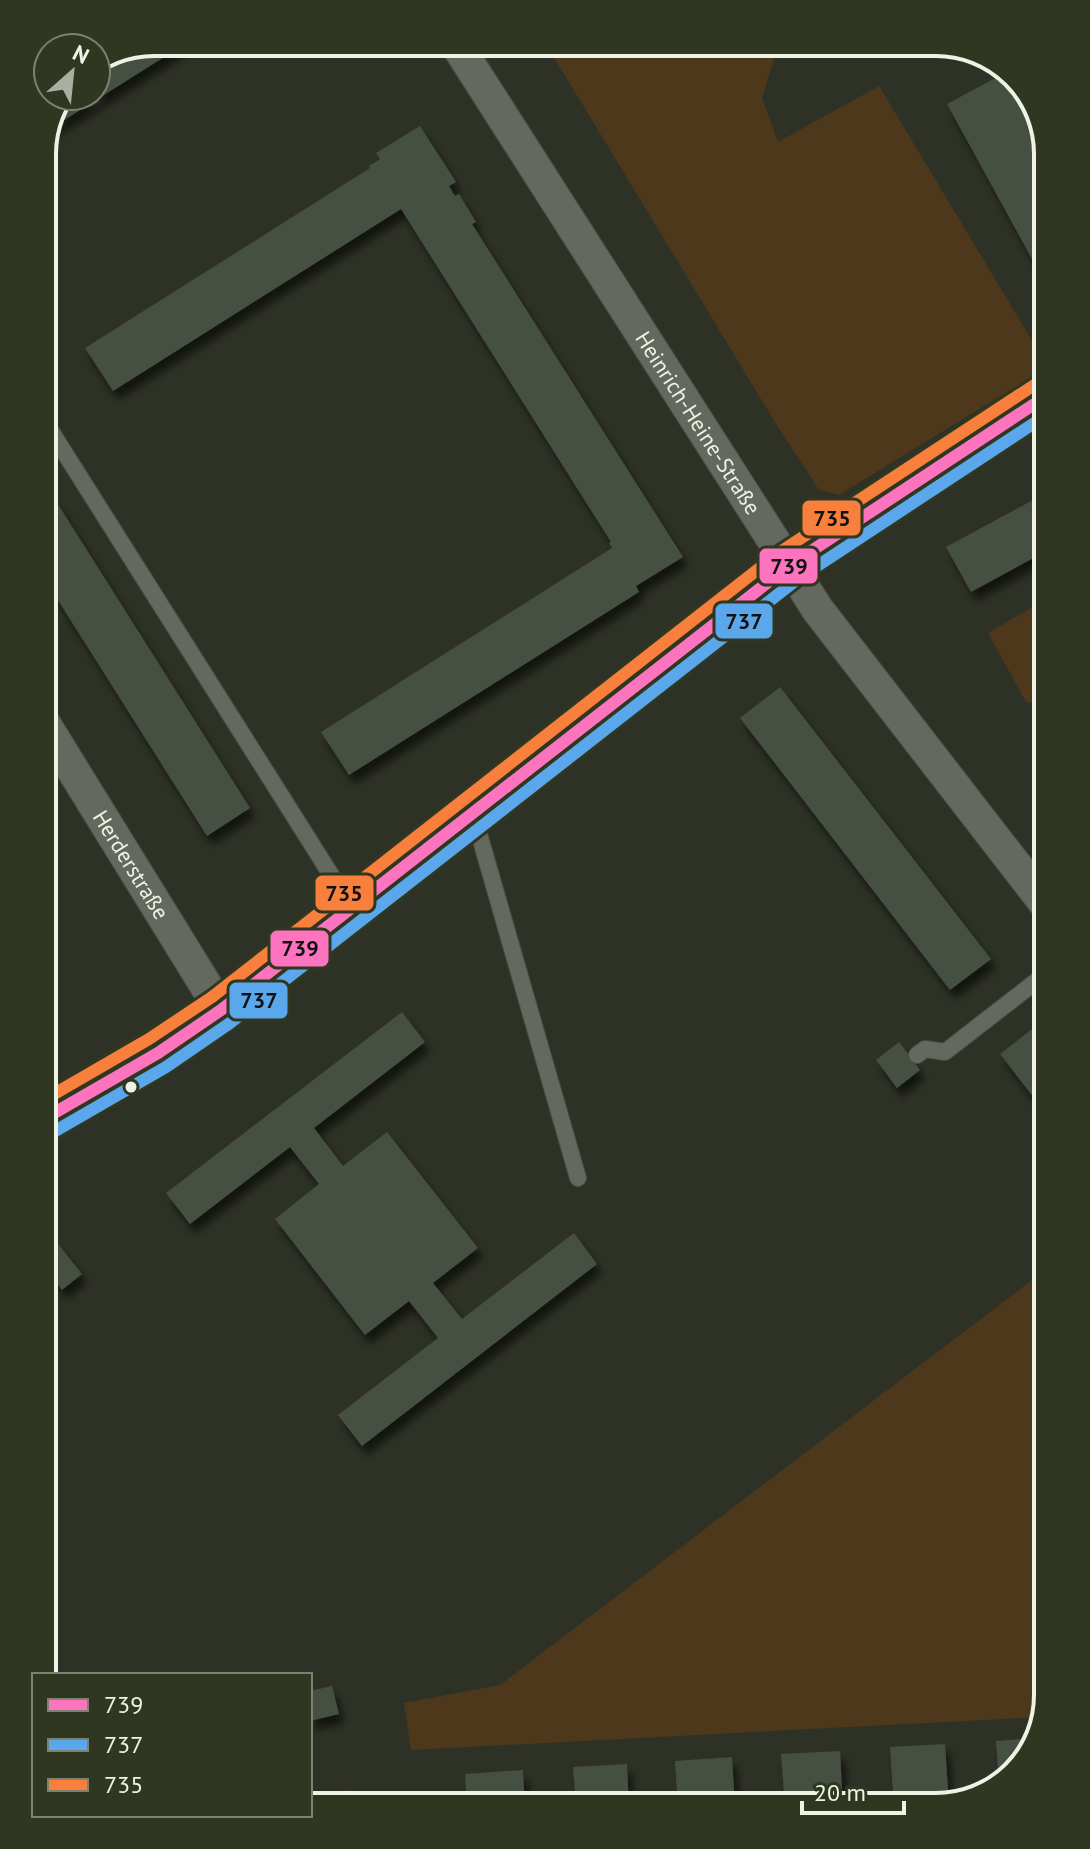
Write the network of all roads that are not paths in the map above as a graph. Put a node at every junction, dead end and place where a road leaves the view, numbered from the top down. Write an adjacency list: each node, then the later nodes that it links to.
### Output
1 (464, 56): 4 (street, Heinrich-Heine-Straße)
2 (1034, 404): 4 (street)
3 (56, 439): 8 (lane)
4 (790, 565): 6 (street); 7 (street, Heinrich-Heine-Straße)
5 (56, 743): 10 (street, Herderstraße)
6 (473, 813): 8 (street); 13 (lane)
7 (1034, 889)
8 (352, 908): 10 (street)
9 (1034, 983): 11 (lane)
10 (221, 1010): 12 (street)
11 (917, 1055)
12 (56, 1112)
13 (578, 1178)

